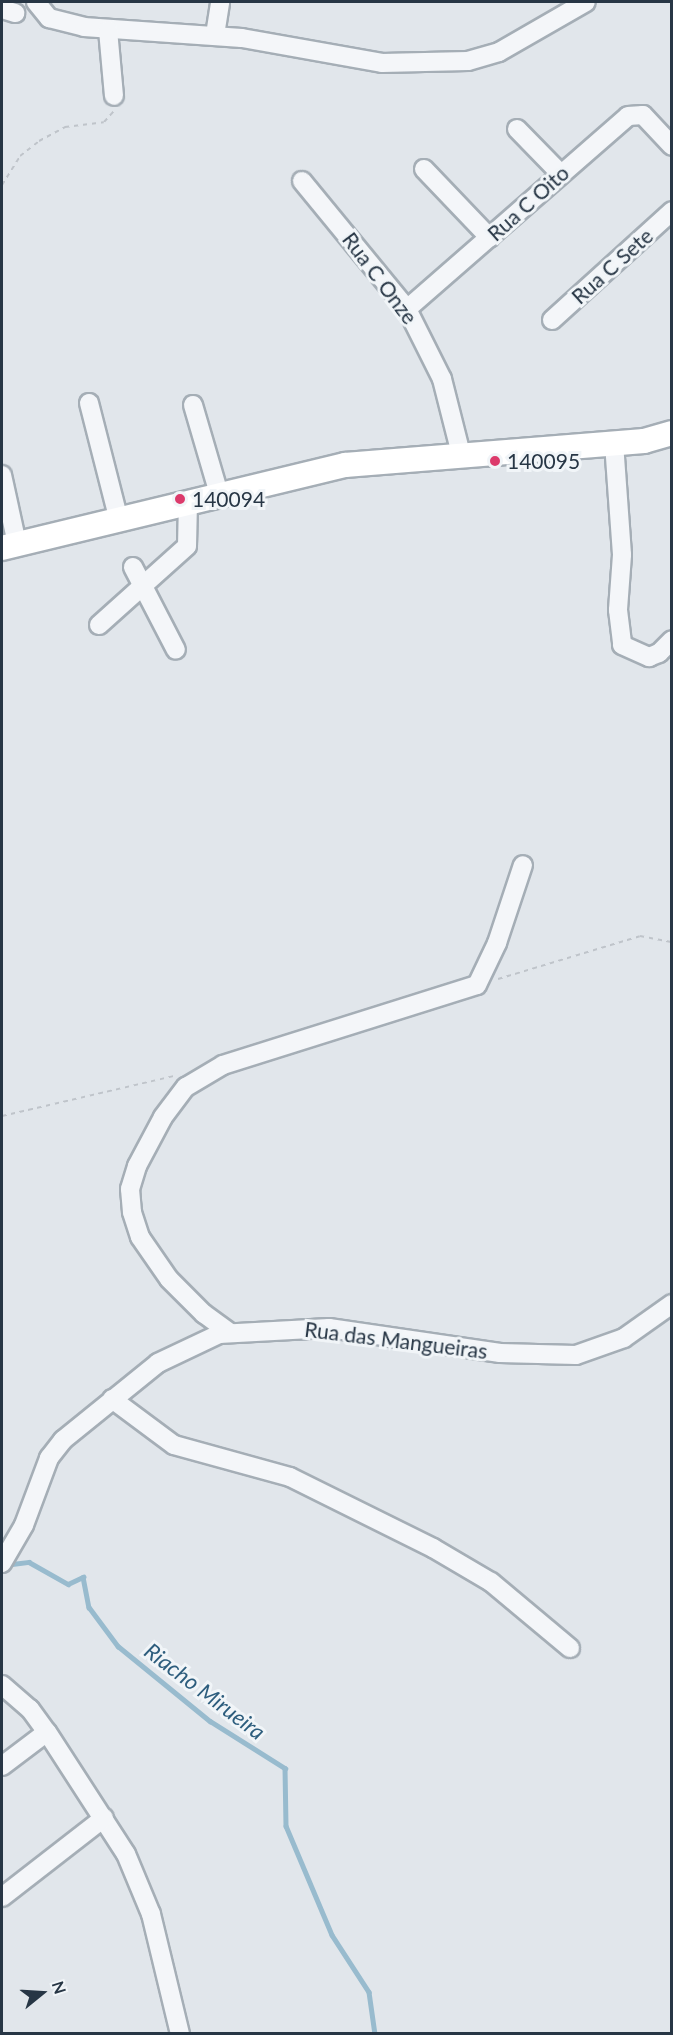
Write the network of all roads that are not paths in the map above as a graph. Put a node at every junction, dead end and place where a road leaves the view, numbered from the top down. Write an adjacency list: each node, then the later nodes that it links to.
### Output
1 (36, 2): 4 (street)
2 (220, 2): 5 (street)
3 (586, 2): 5 (street)
4 (108, 30): 5 (street); 6 (street)
5 (215, 35)
6 (114, 96)
7 (517, 129): 10 (street)
8 (672, 146): 10 (street, Rua C Oito)
9 (424, 169): 13 (street)
10 (560, 173): 13 (street, Rua C Oito)
11 (302, 181): 14 (street, Rua C Onze)
12 (672, 212): 15 (street, Rua C Sete)
13 (490, 238): 14 (street, Rua C Oito)
14 (407, 309): 20 (street, Rua C Onze)
15 (552, 320)
16 (89, 403): 24 (street)
17 (193, 405): 22 (street)
18 (672, 433): 19 (main road)
19 (614, 443): 20 (main road); 29 (street)
20 (461, 454): 22 (main road)
21 (2, 475): 25 (street)
22 (219, 494): 23 (main road)
23 (188, 502): 24 (main road); 27 (street)
24 (118, 517): 25 (main road)
25 (9, 546)
26 (133, 567): 27 (street)
27 (143, 585): 28 (street); 30 (street)
28 (99, 625)
29 (672, 640)
30 (176, 650)
31 (523, 865): 33 (street)
32 (672, 1304): 33 (street, Rua das Mangueiras)
33 (229, 1332): 34 (street, Rua das Mangueiras)
34 (112, 1399): 35 (street, Rua das Mangueiras); 36 (street)
35 (2, 1563)
36 (570, 1648)
37 (2, 1685): 38 (street)
38 (47, 1732): 39 (street); 40 (street)
39 (2, 1766)
40 (104, 1818): 41 (street); 42 (street)
41 (2, 1897)
42 (180, 2034)

